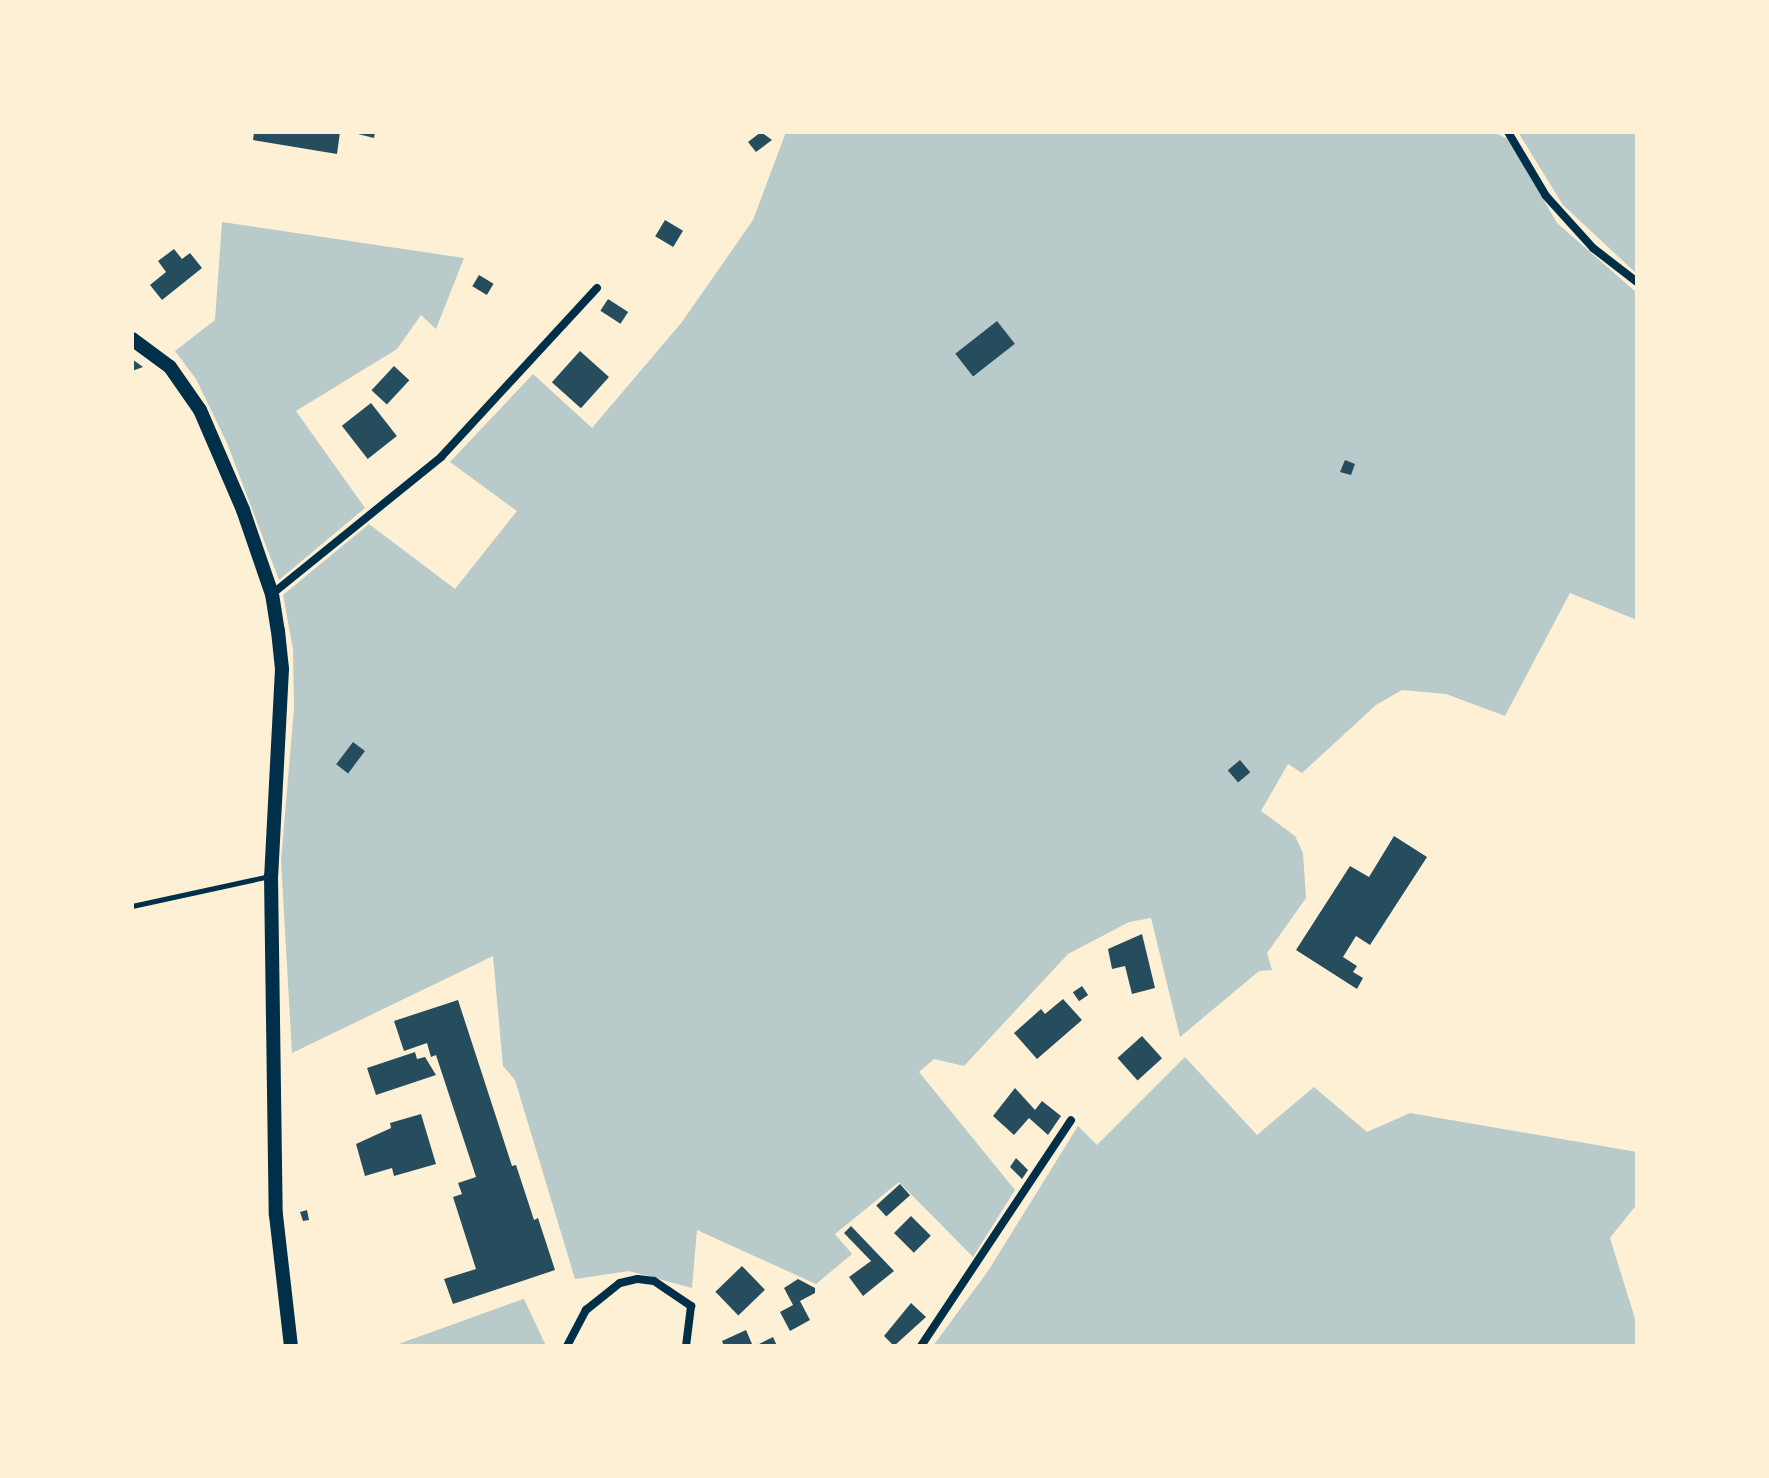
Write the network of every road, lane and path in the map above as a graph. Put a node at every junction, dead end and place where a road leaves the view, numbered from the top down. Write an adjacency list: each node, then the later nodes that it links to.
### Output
1 (1508, 132): 2 (street)
2 (1637, 282)
3 (597, 288): 5 (street)
4 (132, 339): 5 (street)
5 (272, 594): 6 (street)
6 (271, 876): 7 (lane); 9 (street)
7 (132, 906)
8 (1071, 1120): 12 (street)
9 (291, 1346)
10 (567, 1346): 11 (street)
11 (686, 1346)
12 (921, 1346)

